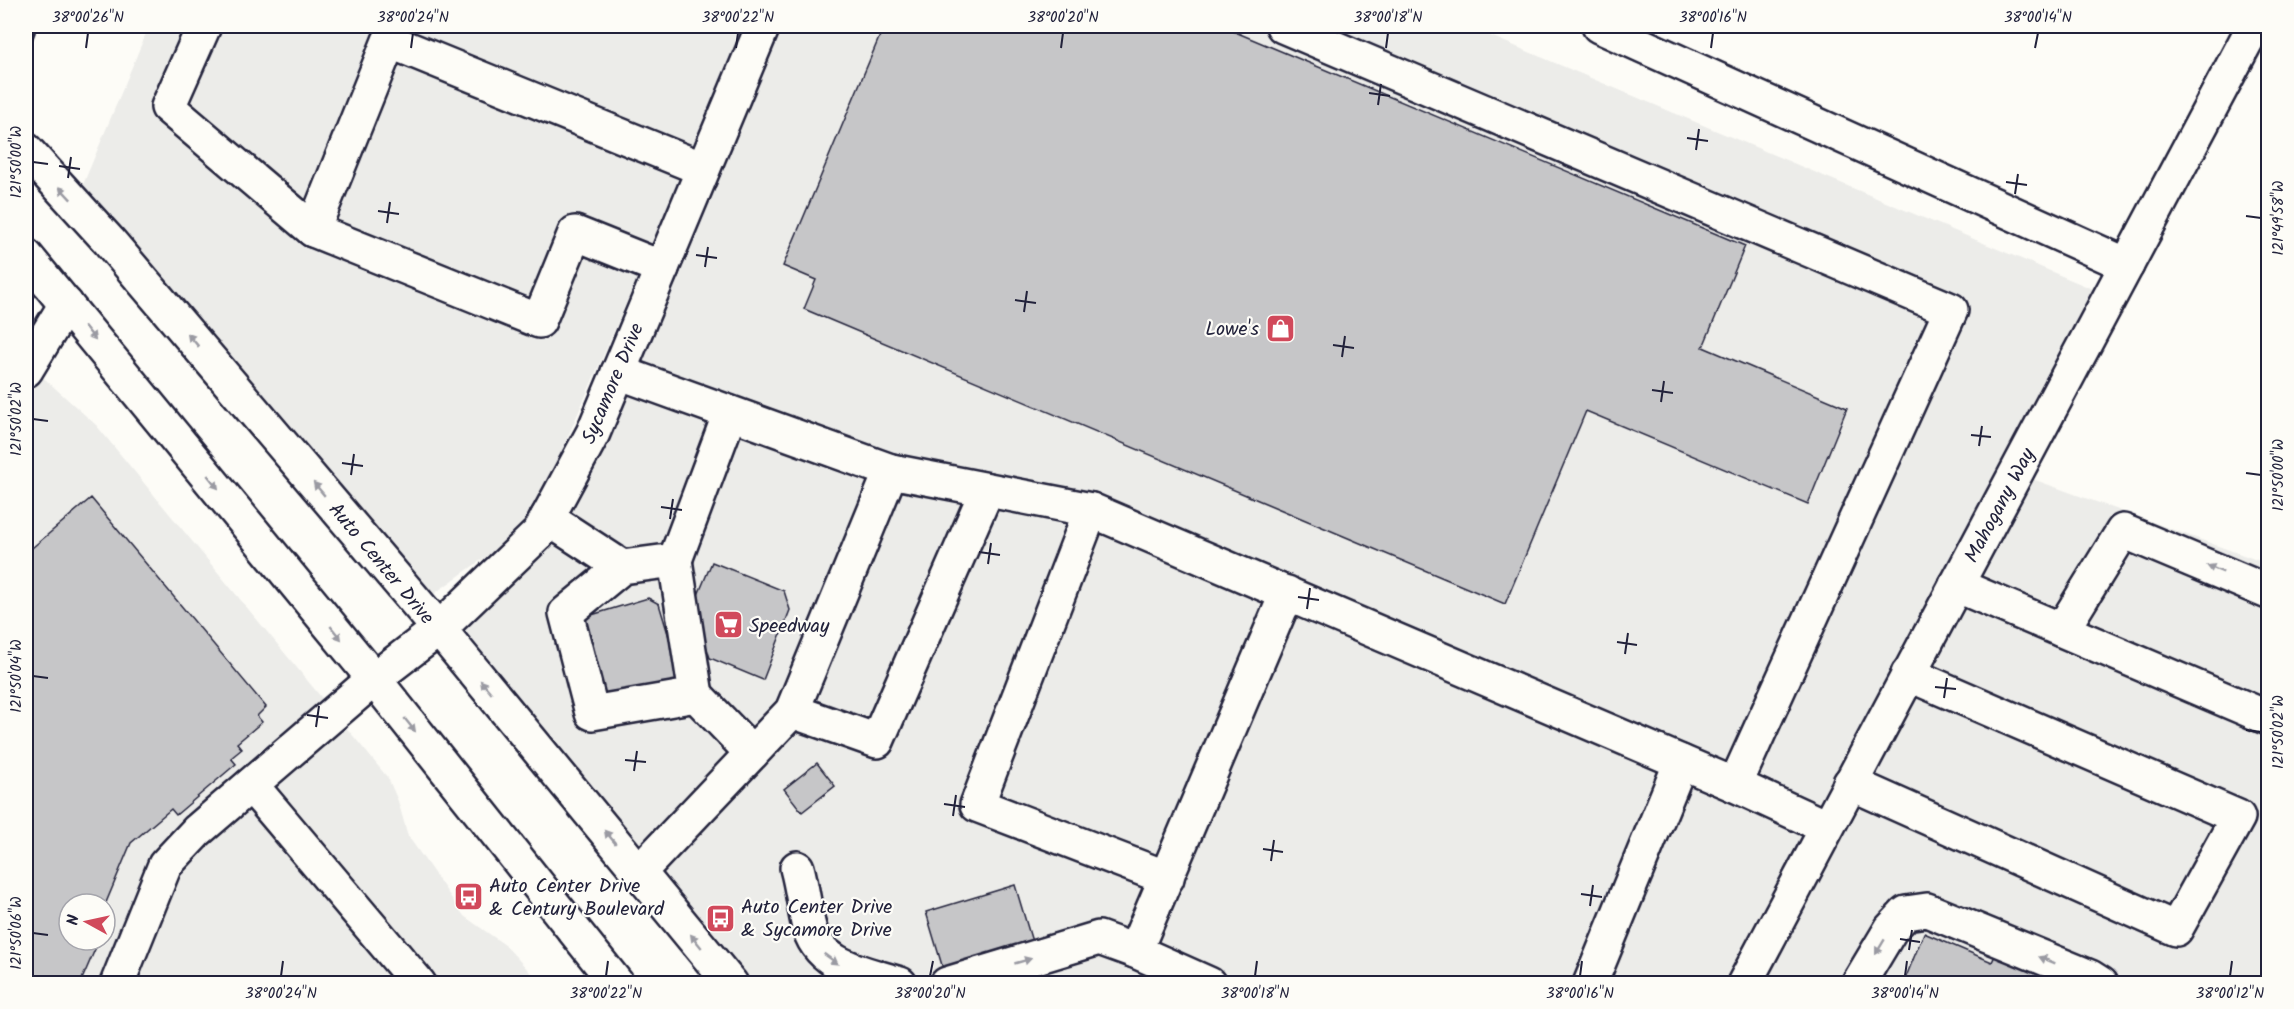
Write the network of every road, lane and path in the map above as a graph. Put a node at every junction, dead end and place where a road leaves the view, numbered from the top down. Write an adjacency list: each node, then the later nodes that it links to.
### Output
1 (204, 26): 8 (street)
2 (763, 26): 7 (street, Sycamore Drive)
3 (1283, 26): 36 (street)
4 (1599, 26): 10 (street)
5 (2254, 26): 10 (street, Mahogany Way)
6 (26, 150): 25 (street, Auto Center Drive, one-way to 6)
7 (703, 169): 8 (street); 11 (street, Sycamore Drive)
8 (313, 230): 11 (street)
9 (26, 256): 12 (street)
10 (2127, 265): 22 (street, Mahogany Way)
11 (662, 268): 14 (street, Sycamore Drive)
12 (66, 304): 13 (street); 28 (street, one-way to 28)
13 (26, 370)
14 (618, 372): 15 (street); 19 (street, Sycamore Drive)
15 (730, 413): 16 (street); 20 (street)
16 (891, 471): 17 (street); 30 (street)
17 (987, 490): 18 (street); 30 (street)
18 (1091, 510): 24 (street); 40 (street)
19 (547, 518): 21 (street); 25 (street, Sycamore Drive)
20 (675, 560): 21 (street); 29 (street)
21 (622, 567): 29 (street)
22 (1956, 585): 26 (street); 27 (street, Mahogany Way)
23 (2268, 592): 26 (street, one-way to 26)
24 (1287, 593): 33 (street); 40 (street)
25 (439, 629): 28 (street, Sycamore Drive); 39 (street, Auto Center Drive, one-way to 25)
26 (2062, 630): 31 (street)
27 (1908, 674): 34 (street, Mahogany Way); 34 (street)
28 (374, 679): 35 (street, Sycamore Drive); 44 (street, one-way to 44)
29 (696, 695): 32 (street)
30 (792, 711): 32 (street)
31 (2268, 718)
32 (752, 753): 39 (street)
33 (1681, 762): 36 (street); 49 (street)
34 (1850, 783): 37 (street, Mahogany Way)
35 (251, 784): 42 (street, Sycamore Drive); 43 (street)
36 (1735, 785): 37 (street)
37 (1826, 827): 50 (street, Mahogany Way)
38 (798, 868): 46 (street, one-way to 46)
39 (639, 872): 45 (street, Auto Center Drive, one-way to 39)
40 (1167, 878): 41 (street)
41 (1135, 951): 47 (street, one-way to 41); 48 (street)
42 (117, 984)
43 (419, 984)
44 (617, 984)
45 (731, 984)
46 (900, 984)
47 (946, 984)
48 (1209, 984)
49 (1590, 984)
50 (1744, 984)
51 (1858, 984): 52 (street, one-way to 51)
52 (2101, 984)

